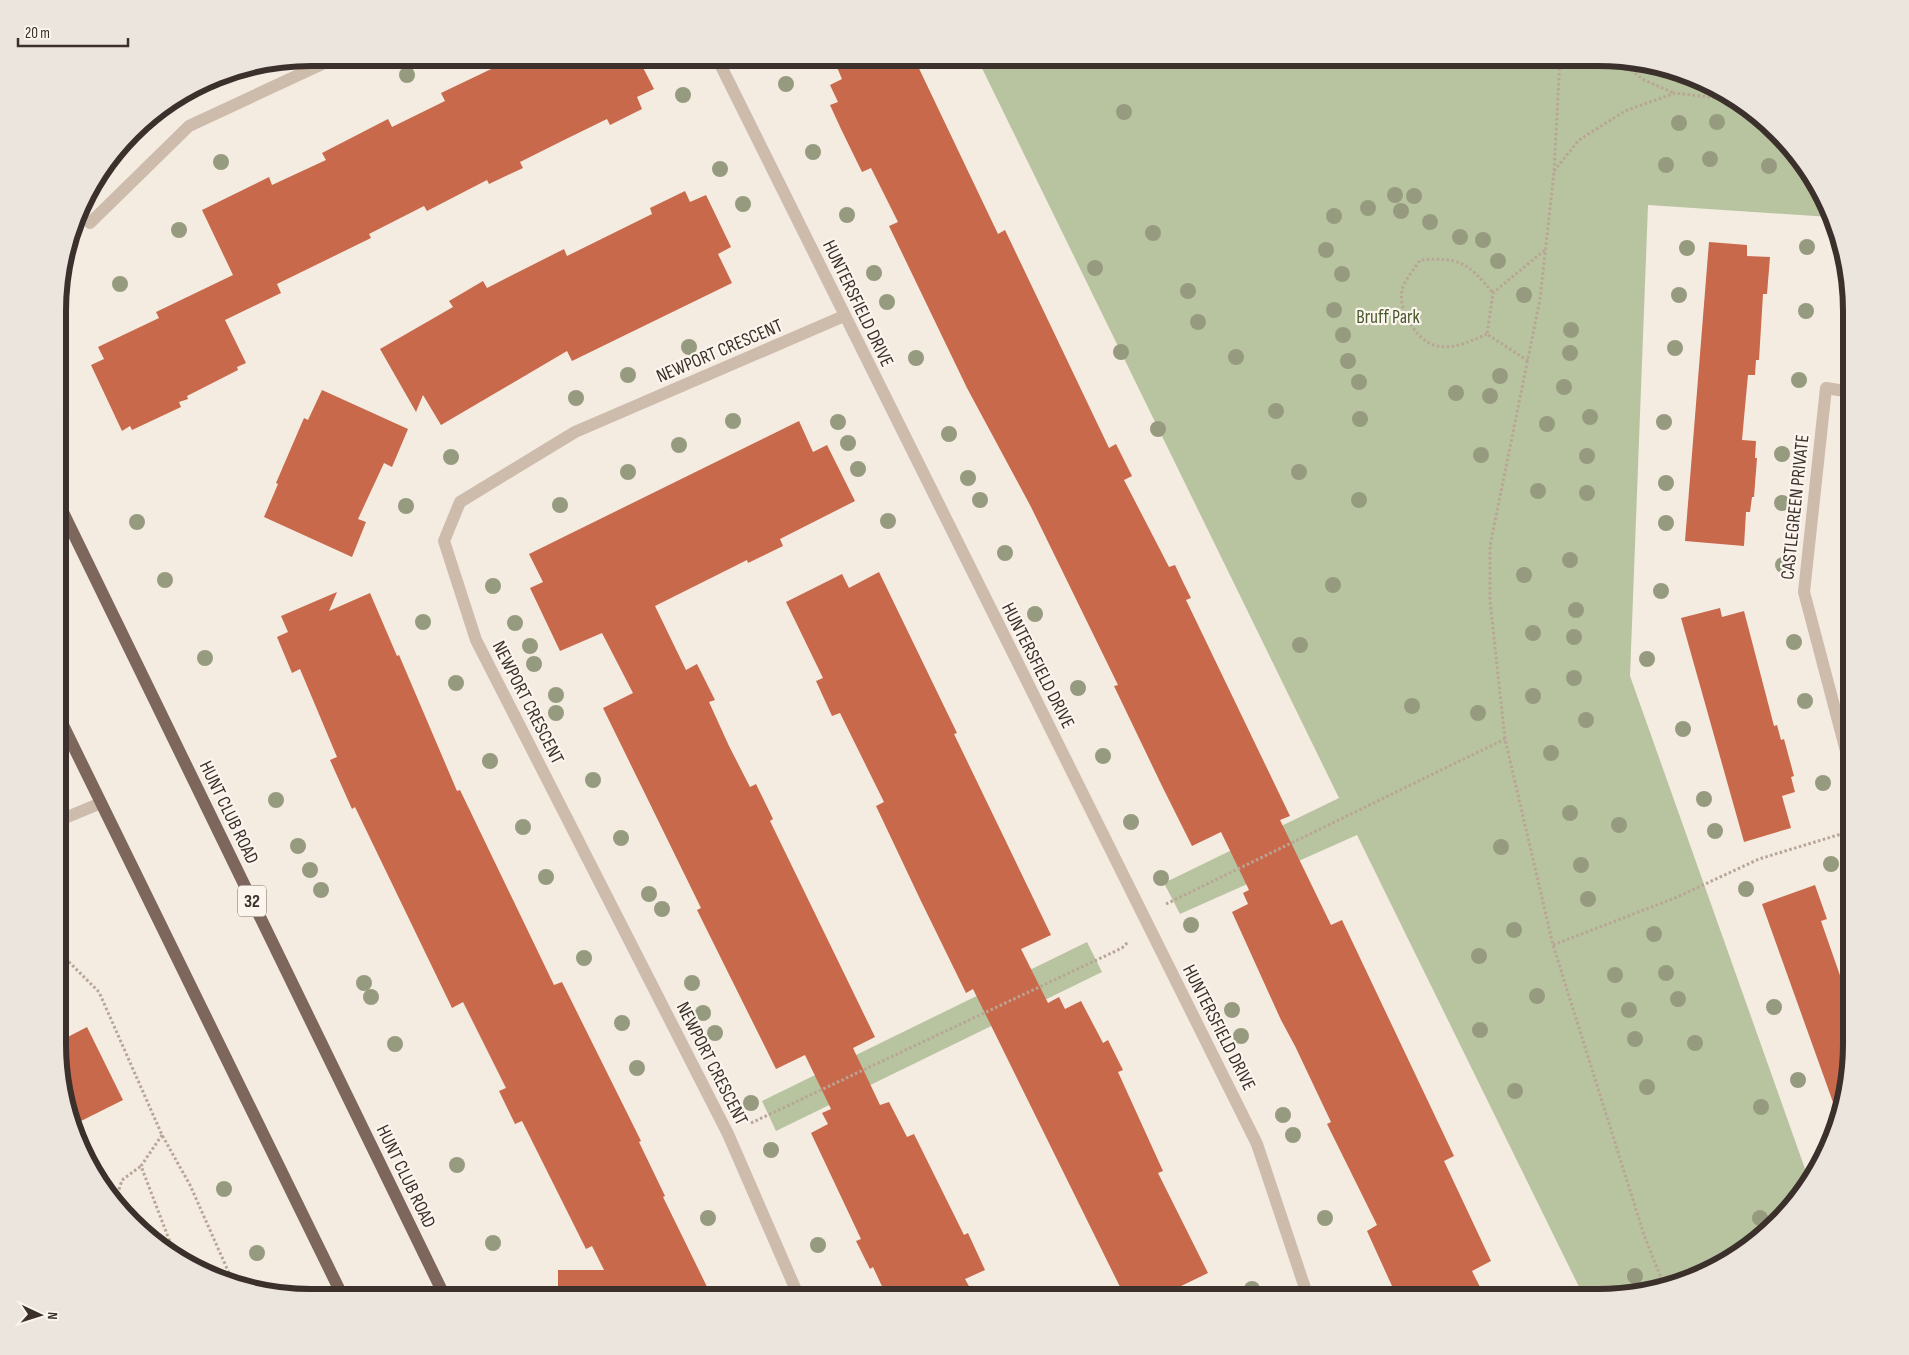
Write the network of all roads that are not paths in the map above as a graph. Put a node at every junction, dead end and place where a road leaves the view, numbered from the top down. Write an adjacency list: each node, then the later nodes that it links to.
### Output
1 (318, 66): 3 (street)
2 (721, 66): 4 (street, HUNTERSFIELD DRIVE)
3 (90, 223)
4 (844, 316): 13 (street, NEWPORT CRESCENT); 14 (street, HUNTERSFIELD DRIVE)
5 (1843, 391): 8 (street, CASTLEGREEN PRIVATE)
6 (66, 518): 12 (main road, HUNT CLUB ROAD / 32)
7 (66, 731): 9 (main road)
8 (1843, 740)
9 (101, 804): 10 (street); 11 (main road)
10 (66, 818)
11 (339, 1289)
12 (441, 1289)
13 (796, 1289)
14 (1305, 1289)

